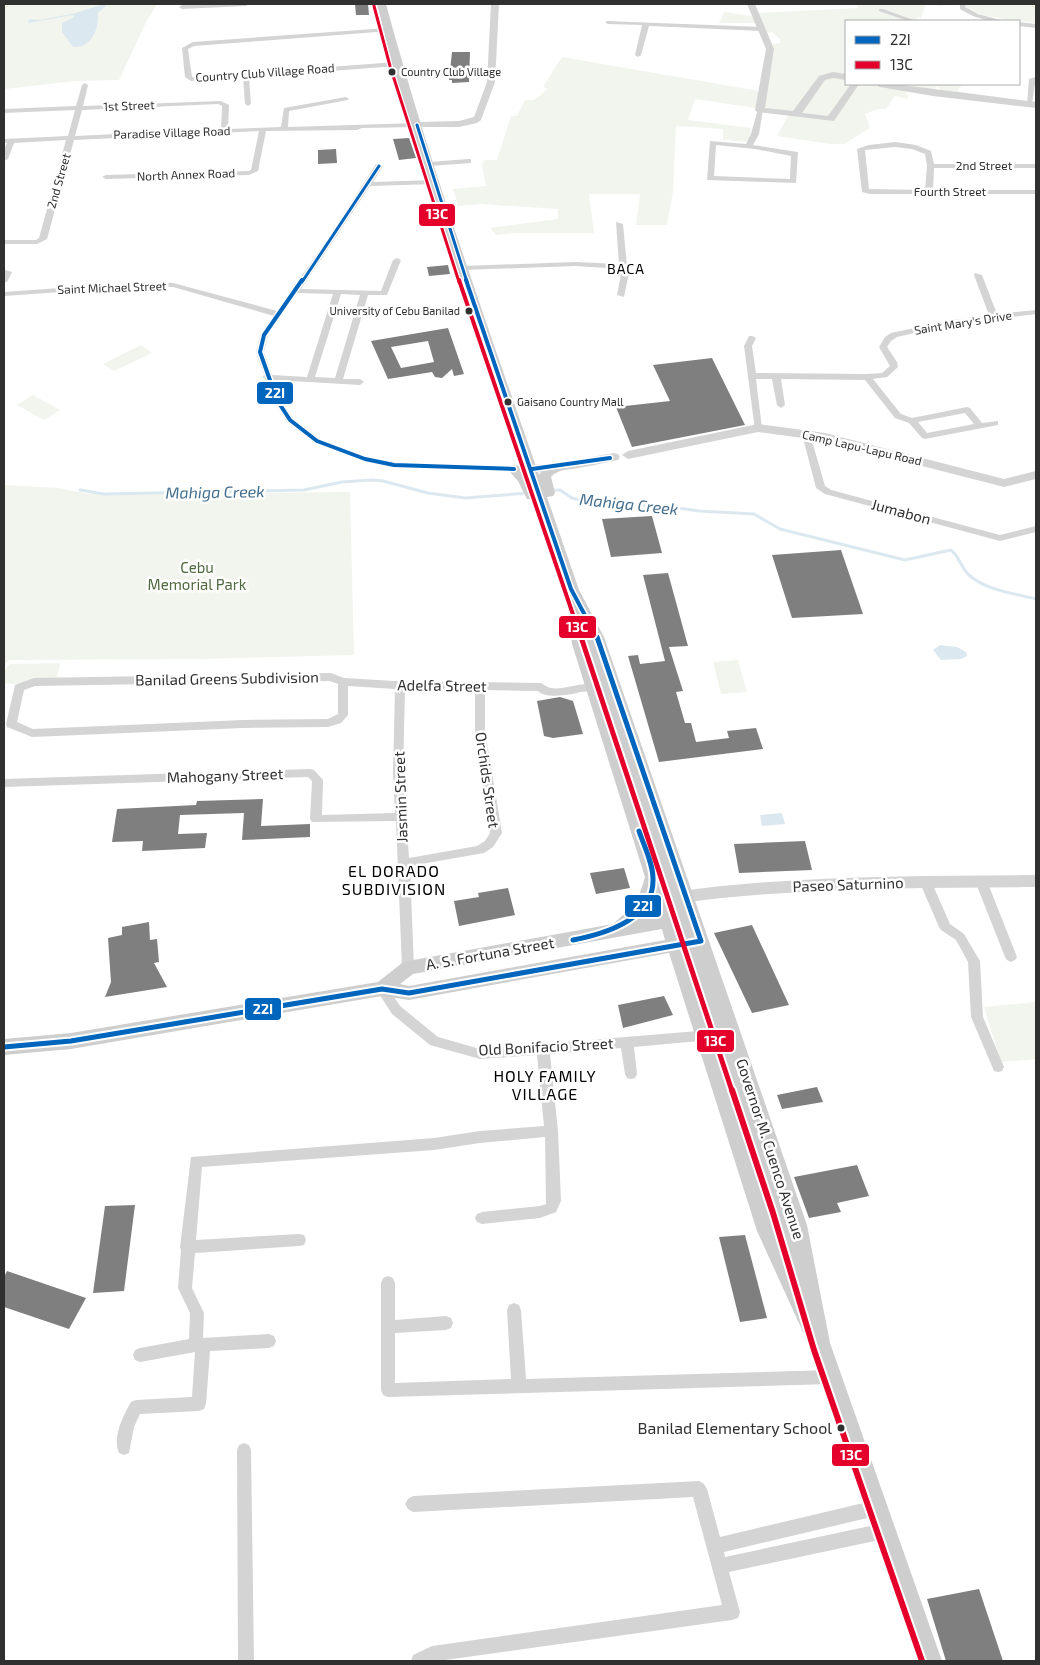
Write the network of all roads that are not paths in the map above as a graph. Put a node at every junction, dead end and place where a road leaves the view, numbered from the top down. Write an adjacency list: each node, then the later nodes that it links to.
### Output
1 (246, 4): 5 (street)
2 (381, 4): 15 (main road)
3 (495, 4): 32 (street)
4 (751, 4): 14 (street)
5 (182, 6)
6 (962, 6): 9 (street)
7 (882, 10): 8 (street)
8 (909, 20)
9 (996, 20)
10 (608, 22): 11 (street)
11 (646, 24): 14 (street); 16 (street)
12 (1020, 24): 13 (street)
13 (1036, 26)
14 (762, 29): 30 (street)
15 (388, 30): 17 (main road); 18 (street, Country Club Village Road)
16 (638, 55)
17 (397, 64): 18 (street, Country Club Village Road); 32 (main road)
18 (246, 76): 26 (street)
19 (845, 77): 31 (street)
20 (1036, 79): 24 (street)
21 (85, 85): 28 (street, 2nd Street)
22 (854, 85): 31 (street)
23 (901, 86): 27 (street)
24 (1034, 89): 27 (street)
25 (346, 99): 34 (street)
26 (248, 104)
27 (1032, 105)
28 (79, 107): 29 (street, 1st Street); 35 (street, 1st Street); 36 (street, 2nd Street)
29 (4, 110)
30 (760, 110): 31 (street); 38 (street)
31 (796, 114)
32 (417, 125): 34 (street, Paradise Village Road); 41 (main road)
33 (263, 129): 34 (street, Paradise Village Road); 35 (street, Paradise Village Road); 45 (street, North Annex Road)
34 (284, 129)
35 (224, 131): 36 (street, Paradise Village Road)
36 (72, 137): 37 (street, Paradise Village Road); 51 (street, 2nd Street)
37 (7, 141): 39 (street)
38 (749, 146): 38 (street)
39 (4, 159)
40 (468, 161): 41 (street)
41 (430, 164): 46 (main road)
42 (379, 166): 47 (street)
43 (931, 166): 44 (street, 2nd Street); 48 (street); 48 (street, Fourth Street)
44 (1036, 166)
45 (106, 177)
46 (435, 182): 47 (street); 54 (main road)
47 (368, 184): 58 (street)
48 (929, 192): 49 (street, Fourth Street)
49 (1036, 192)
50 (618, 224): 53 (street)
51 (4, 242)
52 (397, 260): 60 (street)
53 (623, 267): 54 (street); 62 (street)
54 (462, 268): 84 (main road)
55 (8, 272): 57 (street)
56 (978, 276): 65 (street)
57 (4, 280)
58 (294, 291): 59 (street); 64 (street)
59 (338, 292): 60 (street); 71 (street)
60 (365, 293): 72 (street)
61 (4, 294): 64 (street, Saint Michael Street)
62 (621, 295)
63 (1036, 312): 65 (street, Saint Mary's Drive)
64 (277, 314): 69 (street)
65 (994, 317): 70 (street, Saint Mary's Drive)
66 (752, 338): 67 (street)
67 (753, 376): 68 (street, Saint Mary's Drive); 78 (street)
68 (776, 376): 70 (street, Saint Mary's Drive); 74 (street)
69 (267, 377): 71 (street); 83 (street)
70 (868, 377): 75 (street)
71 (310, 379): 72 (street)
72 (338, 381): 73 (street)
73 (360, 382)
74 (781, 406)
75 (912, 421): 77 (street); 77 (street)
76 (995, 423): 77 (street)
77 (980, 426)
78 (758, 428): 79 (street, Camp Lapu-Lapu Road); 80 (street, Camp Lapu-Lapu Road)
79 (806, 434): 85 (street, Camp Lapu-Lapu Road); 88 (street, Jumabon)
80 (628, 455)
81 (614, 457): 82 (street)
82 (558, 467): 84 (street); 86 (main road)
83 (514, 469): 84 (street); 86 (main road)
84 (532, 469): 86 (main road)
85 (1036, 475)
86 (536, 484): 87 (main road)
87 (545, 508): 89 (main road, Governor M. Cuenco Avenue)
88 (1036, 529)
89 (571, 589): 93 (main road, Governor M. Cuenco Avenue); 94 (main road, Governor M. Cuenco Avenue); 134 (main road, Governor M. Cuenco Avenue, bridge)
90 (343, 682): 90 (street, Banilad Greens Subdivision); 91 (street, Adelfa Street)
91 (400, 685): 92 (street, Adelfa Street); 99 (street, Jasmin Street)
92 (480, 686): 93 (street, Adelfa Street); 100 (street, Orchids Street)
93 (585, 688): 95 (main road, Governor M. Cuenco Avenue)
94 (643, 773): 95 (main road); 97 (main road, Governor M. Cuenco Avenue)
95 (621, 776): 98 (main road, Governor M. Cuenco Avenue)
96 (4, 783): 99 (street, Mahogany Street)
97 (652, 802): 98 (main road); 105 (main road, Governor M. Cuenco Avenue)
98 (630, 805): 101 (main road, Governor M. Cuenco Avenue)
99 (402, 816): 100 (street, Jasmin Street)
100 (404, 863): 113 (street, Jasmin Street)
101 (654, 876): 106 (main road, Governor M. Cuenco Avenue); 109 (main road)
102 (981, 881): 103 (street, Paseo Saturnino); 104 (street, Paseo Saturnino); 112 (street)
103 (1036, 881)
104 (926, 883): 105 (street, Paseo Saturnino); 122 (street)
105 (686, 896): 106 (street, Paseo Saturnino); 107 (main road, Governor M. Cuenco Avenue)
106 (660, 900): 108 (main road, Governor M. Cuenco Avenue)
107 (693, 917): 108 (main road, A. S. Fortuna Street); 110 (main road, Governor M. Cuenco Avenue)
108 (667, 922): 109 (main road, A. S. Fortuna Street); 111 (main road, Governor M. Cuenco Avenue)
109 (611, 932): 113 (main road, A. S. Fortuna Street)
110 (701, 941): 111 (main road, A. S. Fortuna Street); 114 (main road, Governor M. Cuenco Avenue)
111 (675, 945): 115 (main road, A. S. Fortuna Street); 116 (main road, Governor M. Cuenco Avenue)
112 (1011, 957)
113 (408, 968): 115 (main road, A. S. Fortuna Street)
114 (718, 988): 116 (main road); 117 (main road, Governor M. Cuenco Avenue)
115 (382, 989): 120 (main road, A. S. Fortuna Street); 121 (street, Old Bonifacio Street)
116 (691, 993): 118 (main road, Governor M. Cuenco Avenue)
117 (734, 1034): 118 (street, Old Bonifacio Street); 134 (main road, Governor M. Cuenco Avenue)
118 (704, 1036): 119 (street, Old Bonifacio Street); 134 (main road, Governor M. Cuenco Avenue)
119 (627, 1042): 121 (street, Old Bonifacio Street); 123 (street)
120 (4, 1047)
121 (543, 1049): 124 (street)
122 (998, 1067)
123 (632, 1074)
124 (551, 1131): 125 (street); 127 (street)
125 (482, 1218)
126 (299, 1240): 127 (street)
127 (187, 1247): 133 (street)
128 (388, 1283): 131 (street)
129 (514, 1310): 137 (street)
130 (446, 1323): 131 (street)
131 (388, 1327): 137 (street)
132 (269, 1341): 133 (street)
133 (200, 1345): 135 (street); 138 (street)
134 (821, 1348): 136 (main road, Governor M. Cuenco Avenue)
135 (140, 1355)
136 (831, 1377): 137 (street); 141 (main road, Governor M. Cuenco Avenue)
137 (518, 1385)
138 (124, 1448)
139 (244, 1450): 147 (street)
140 (413, 1504): 144 (street)
141 (876, 1508): 142 (street); 143 (main road, Governor M. Cuenco Avenue)
142 (782, 1530): 144 (street); 145 (street)
143 (884, 1531): 145 (street); 149 (main road, Governor M. Cuenco Avenue)
144 (715, 1546): 146 (street)
145 (789, 1550): 146 (street)
146 (720, 1566): 148 (street)
147 (246, 1661)
148 (419, 1661)
149 (930, 1661)

